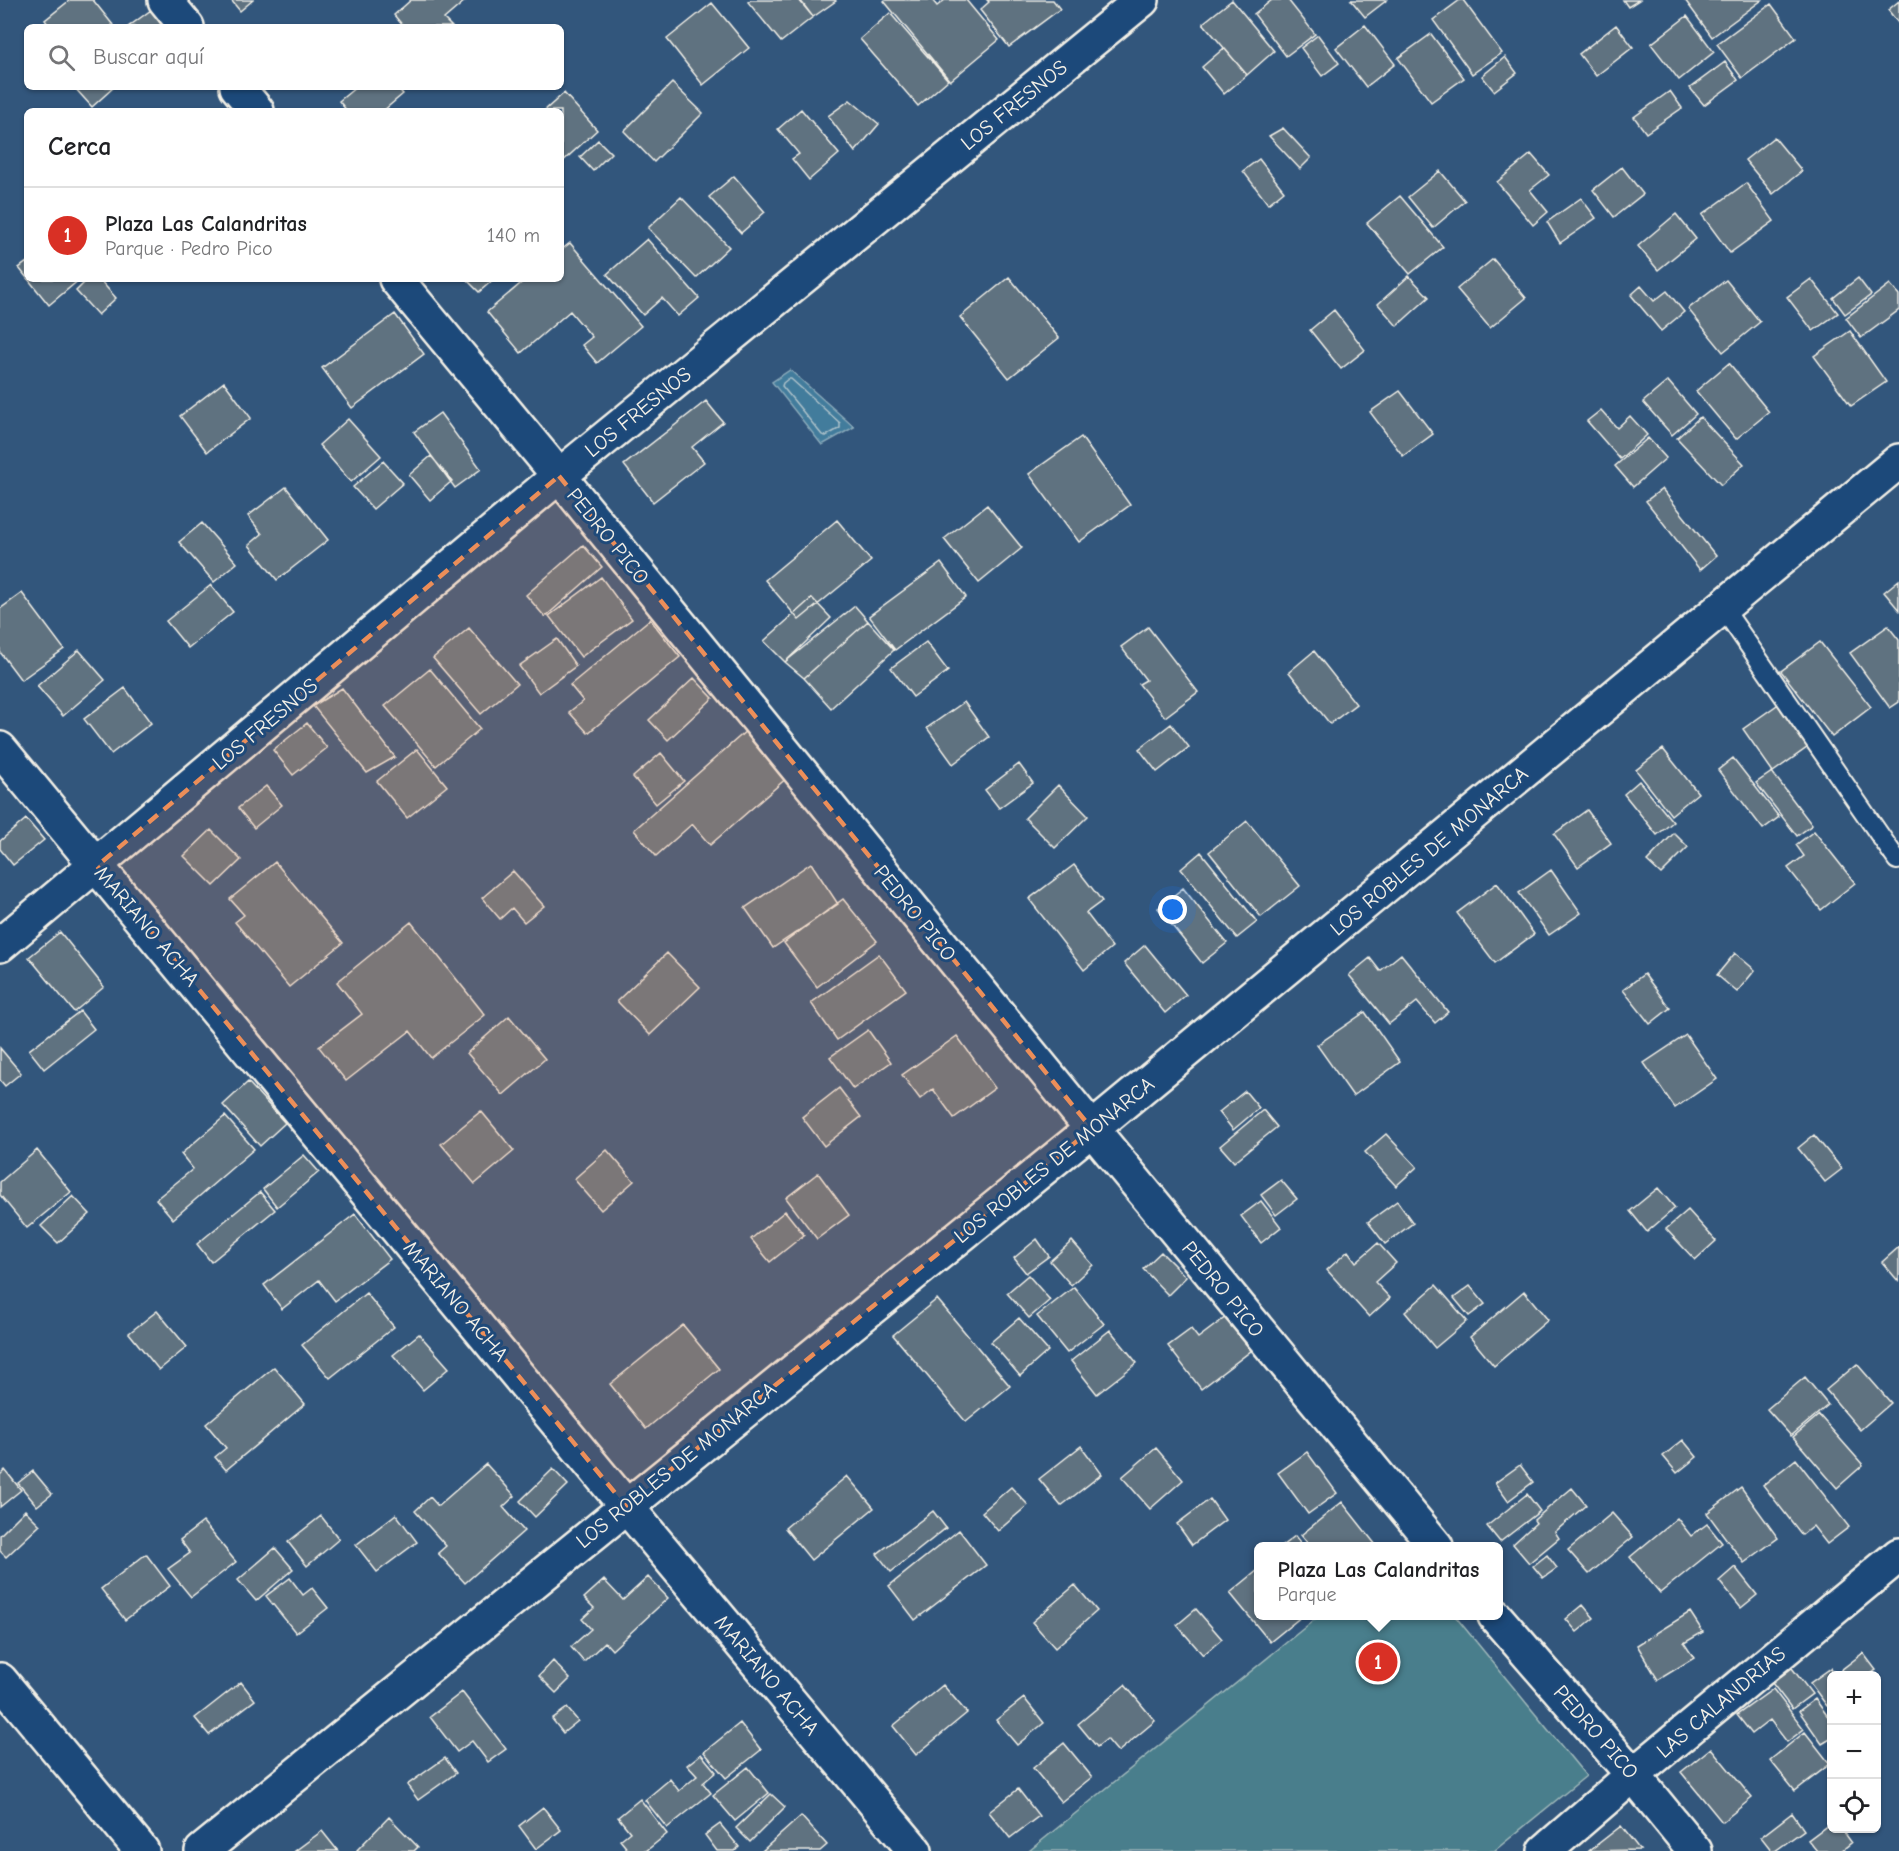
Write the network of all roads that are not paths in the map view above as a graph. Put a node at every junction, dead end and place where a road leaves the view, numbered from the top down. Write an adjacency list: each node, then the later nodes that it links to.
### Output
1 (165, 0): 3 (street)
2 (1142, 0): 8 (street, LOS FRESNOS)
3 (185, 24)
4 (240, 90): 5 (street)
5 (254, 108)
6 (398, 282): 8 (street, PEDRO PICO)
7 (1899, 461): 9 (street, LOS ROBLES DE MONARCA)
8 (559, 476): 12 (street, LOS FRESNOS); 14 (street, PEDRO PICO)
9 (1723, 608): 11 (lane); 14 (street, LOS ROBLES DE MONARCA)
10 (0, 749): 12 (street, MARIANO ACHA)
11 (1897, 860)
12 (97, 866): 13 (street, LOS FRESNOS); 15 (street, MARIANO ACHA)
13 (0, 945)
14 (1092, 1129): 15 (street, LOS ROBLES DE MONARCA); 16 (street, PEDRO PICO)
15 (626, 1506): 22 (street, LOS ROBLES DE MONARCA); 23 (street, MARIANO ACHA)
16 (1433, 1542)
17 (1899, 1555): 20 (street, LAS CALANDRIAS)
18 (1499, 1620): 20 (street, PEDRO PICO)
19 (0, 1680): 21 (street)
20 (1633, 1775): 24 (street, LAS CALANDRIAS); 25 (street, PEDRO PICO)
21 (142, 1851)
22 (202, 1851)
23 (915, 1851)
24 (1545, 1851)
25 (1695, 1851)

